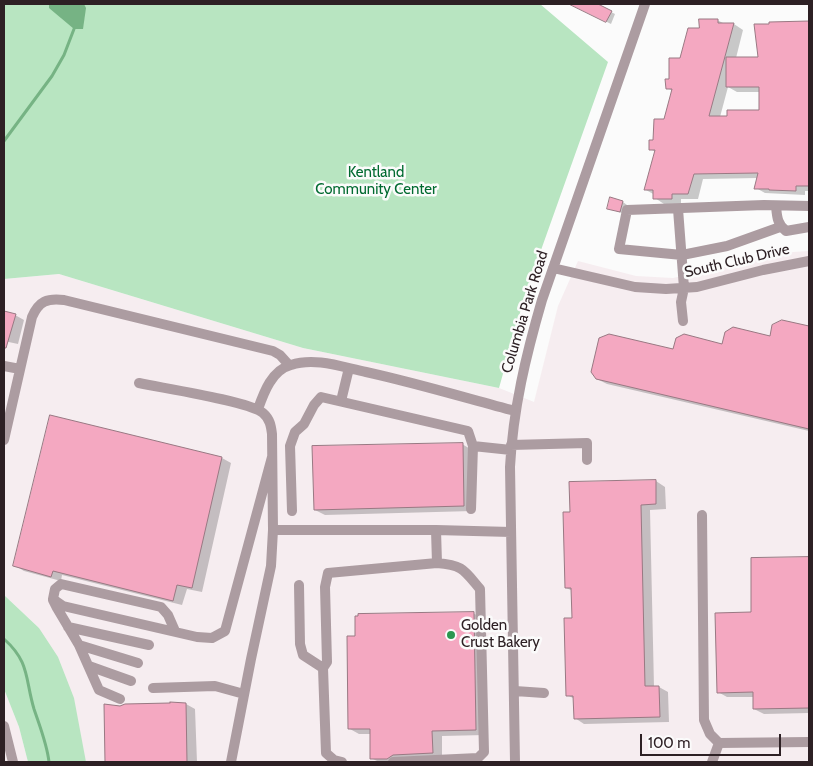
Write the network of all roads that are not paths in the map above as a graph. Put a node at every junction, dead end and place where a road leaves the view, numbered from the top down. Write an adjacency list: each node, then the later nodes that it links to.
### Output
1 (645, 4): 9 (street, Columbia Park Road)
2 (776, 206): 3 (street); 4 (street); 5 (street)
3 (809, 206)
4 (678, 209): 7 (street); 7 (street)
5 (780, 227): 6 (street); 7 (street)
6 (809, 227)
7 (682, 255): 10 (street)
8 (809, 261): 10 (street, South Club Drive)
9 (553, 268): 10 (street, South Club Drive); 19 (street, Columbia Park Road)
10 (684, 288): 11 (street)
11 (683, 321)
12 (289, 365): 14 (street); 15 (street); 18 (street)
13 (4, 366): 15 (street)
14 (349, 368): 17 (street); 19 (street)
15 (20, 369): 20 (street)
16 (139, 383): 18 (street)
17 (342, 401): 22 (street); 27 (street)
18 (258, 409): 24 (street)
19 (515, 411): 23 (street, Columbia Park Road)
20 (5, 427): 21 (street)
21 (4, 440)
22 (473, 446): 23 (street); 26 (street)
23 (511, 448): 25 (street); 31 (street, Columbia Park Road)
24 (272, 457): 29 (street); 36 (street)
25 (587, 460)
26 (471, 509)
27 (292, 511)
28 (702, 514): 50 (street)
29 (273, 530): 30 (street); 46 (street)
30 (436, 530): 31 (street); 32 (street)
31 (510, 532): 44 (street, Columbia Park Road)
32 (437, 563): 41 (street); 54 (street)
33 (299, 585): 41 (street)
34 (53, 598): 35 (street); 36 (street); 36 (street)
35 (68, 627): 37 (street); 38 (street)
36 (175, 631)
37 (79, 645): 39 (street); 40 (street)
38 (149, 645)
39 (138, 663)
40 (89, 666): 42 (street); 47 (street)
41 (323, 668): 53 (street)
42 (131, 681)
43 (154, 688): 46 (street)
44 (515, 691): 45 (street); 55 (street, Columbia Park Road)
45 (544, 693)
46 (244, 694): 52 (street)
47 (120, 699)
48 (4, 726): 51 (street)
49 (809, 742): 50 (street)
50 (718, 743): 56 (street)
51 (9, 758)
52 (231, 762)
53 (342, 762)
54 (392, 762)
55 (515, 762)
56 (712, 762)

